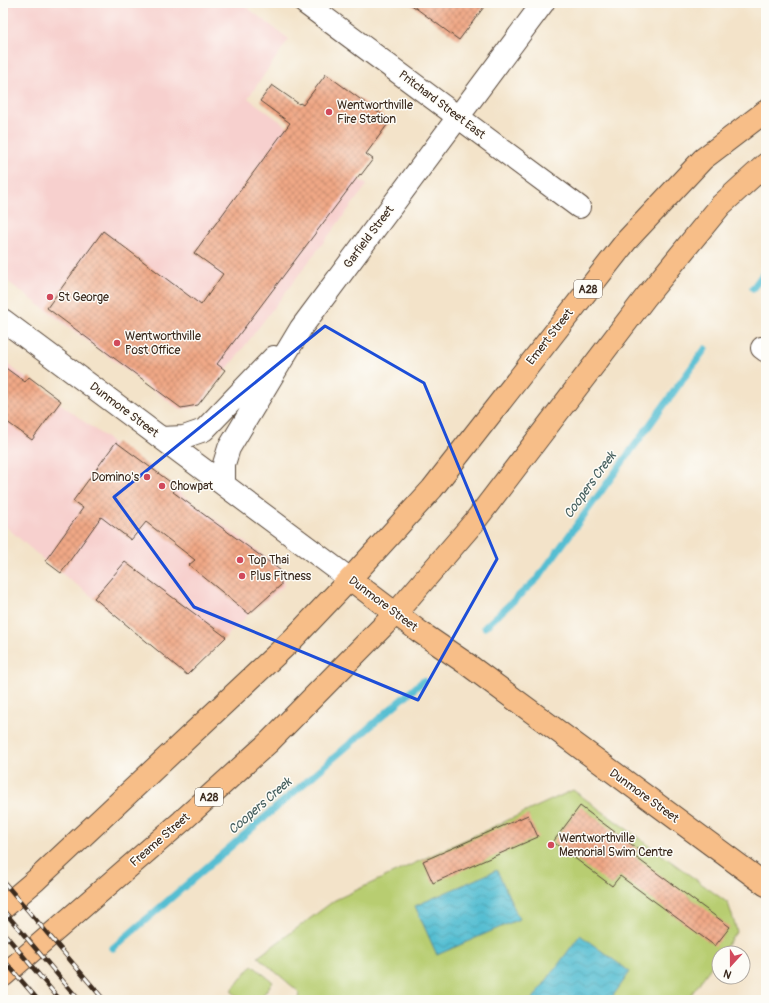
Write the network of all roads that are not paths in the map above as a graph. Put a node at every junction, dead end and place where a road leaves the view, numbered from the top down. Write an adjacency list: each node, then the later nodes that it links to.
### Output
1 (305, 3): 4 (street, Pritchard Street East)
2 (543, 3): 4 (street, Garfield Street)
3 (766, 111): 11 (main road, Emert Street / A28)
4 (459, 117): 6 (street, Pritchard Street East); 8 (street, Garfield Street)
5 (766, 164): 12 (main road, A28)
6 (580, 207)
7 (3, 320): 9 (street, Dunmore Street)
8 (301, 328): 9 (street); 10 (street, Garfield Street)
9 (161, 438): 10 (street, Dunmore Street)
10 (224, 485): 11 (street, Dunmore Street)
11 (350, 579): 12 (main road, Dunmore Street); 14 (main road, A28)
12 (395, 614): 13 (main road, Dunmore Street); 15 (main road, Freame Street / A28)
13 (766, 886)
14 (3, 908)
15 (3, 976)

